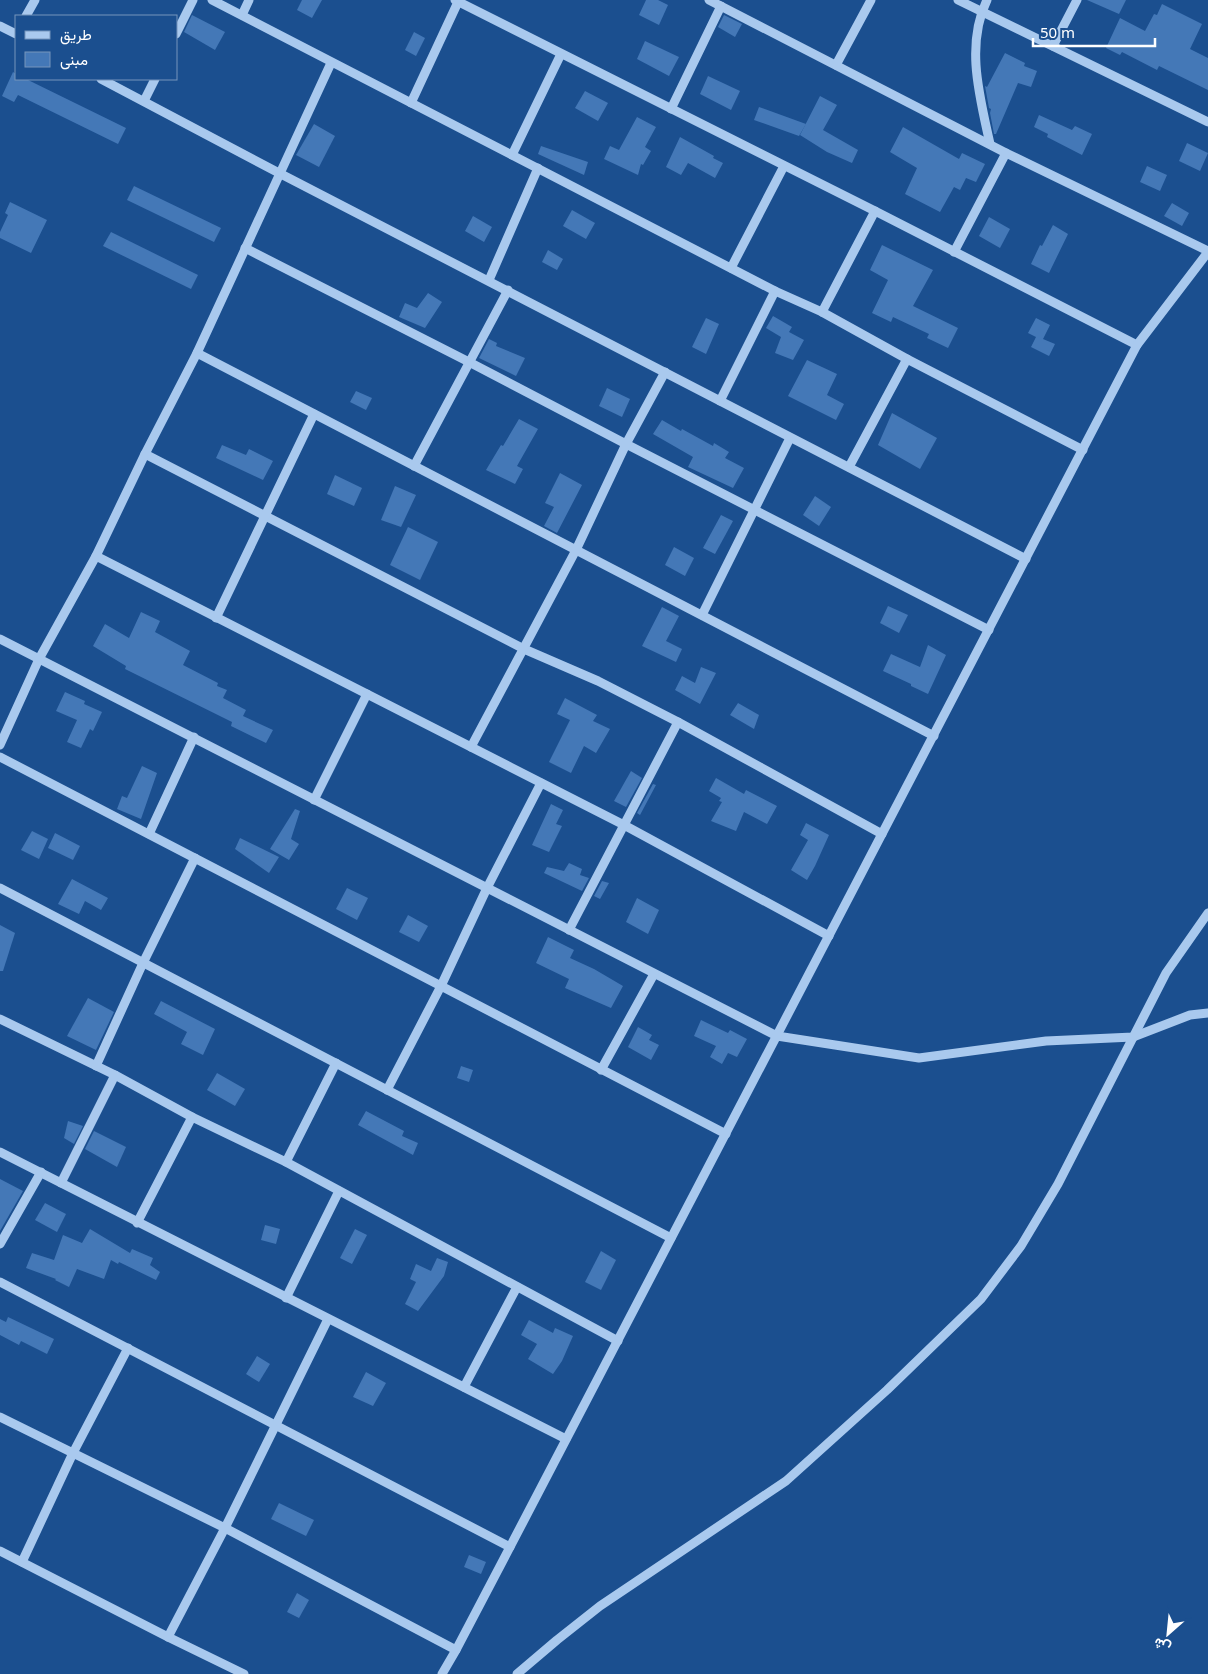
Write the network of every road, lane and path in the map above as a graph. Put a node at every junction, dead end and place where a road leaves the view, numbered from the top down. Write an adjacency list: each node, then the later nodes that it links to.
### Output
1 (35, 0): 13 (street)
2 (193, 0): 16 (street)
3 (212, 0): 14 (street)
4 (250, 0): 14 (street)
5 (709, 0): 11 (street)
6 (871, 0): 21 (street)
7 (958, 0): 12 (street)
8 (987, 0): 12 (street)
9 (1077, 0): 18 (street)
10 (456, 1): 19 (street); 25 (street)
11 (721, 6): 21 (street); 26 (street)
12 (982, 11): 18 (street); 28 (street)
13 (27, 15)
14 (242, 15): 20 (street)
15 (0, 26): 17 (street)
16 (178, 30)
17 (15, 34)
18 (1053, 46): 27 (street)
19 (562, 54): 26 (street); 30 (street)
20 (331, 63): 25 (street); 33 (street)
21 (836, 65): 28 (street)
22 (103, 80): 24 (street)
23 (154, 80): 24 (street)
24 (144, 101): 33 (street)
25 (411, 103): 30 (street)
26 (671, 109): 31 (street)
27 (1208, 122)
28 (990, 144): 29 (street)
29 (1006, 153): 36 (street); 37 (street)
30 (512, 155): 32 (street)
31 (784, 166): 34 (street); 38 (street)
32 (538, 168): 38 (street); 39 (street)
33 (279, 173): 35 (street); 39 (street)
34 (875, 211): 36 (street); 42 (street)
35 (245, 248): 44 (street); 46 (street)
36 (954, 252): 43 (street)
37 (1208, 252): 43 (street)
38 (731, 268): 41 (street)
39 (489, 280): 40 (street)
40 (508, 290): 46 (street); 47 (street)
41 (776, 291): 42 (street); 48 (street)
42 (822, 312): 45 (street)
43 (1137, 345): 52 (street)
44 (198, 353): 49 (street); 53 (street)
45 (907, 359): 52 (street); 55 (street)
46 (470, 362): 51 (street); 54 (street)
47 (665, 372): 48 (street); 51 (street)
48 (720, 401): 50 (street)
49 (314, 414): 54 (street); 57 (street)
50 (790, 438): 55 (street); 56 (street)
51 (626, 444): 56 (street); 58 (street)
52 (1083, 450): 60 (street)
53 (146, 454): 57 (street); 59 (street)
54 (414, 466): 58 (street)
55 (849, 467): 60 (street)
56 (755, 510): 61 (street); 63 (street)
57 (264, 515): 62 (street); 65 (street)
58 (576, 550): 61 (street); 65 (street)
59 (96, 556): 62 (street); 66 (street)
60 (1026, 559): 63 (street)
61 (702, 615): 69 (street)
62 (216, 618): 67 (street)
63 (989, 630): 69 (street)
64 (0, 639): 66 (street)
65 (524, 649): 68 (street); 72 (street)
66 (39, 659): 70 (street); 71 (street)
67 (367, 694): 72 (street); 75 (street)
68 (678, 722): 76 (street); 78 (street)
69 (934, 736): 78 (street)
70 (194, 737): 75 (street); 77 (street)
71 (0, 745)
72 (472, 747): 74 (street)
73 (0, 757): 77 (street)
74 (541, 782): 76 (street); 81 (street)
75 (314, 800): 81 (street)
76 (624, 824): 83 (street); 84 (street)
77 (149, 834): 79 (street)
78 (882, 834): 84 (street)
79 (195, 858): 85 (street); 87 (street)
80 (0, 888): 85 (street)
81 (487, 888): 83 (street); 87 (street)
82 (1208, 913): 91 (street)
83 (569, 930): 86 (street)
84 (829, 936): 90 (street)
85 (143, 963): 92 (street); 93 (street)
86 (654, 974): 90 (street); 94 (street)
87 (441, 986): 94 (street); 96 (street)
88 (1208, 1013): 91 (street)
89 (0, 1019): 93 (street)
90 (777, 1036): 91 (street); 98 (street)
91 (1133, 1037): 126 (street)
92 (336, 1063): 96 (street); 100 (street)
93 (96, 1066): 95 (street)
94 (601, 1070): 98 (street)
95 (115, 1075): 97 (street); 102 (street)
96 (387, 1090): 105 (street)
97 (192, 1116): 100 (street); 104 (street)
98 (726, 1134): 105 (street)
99 (0, 1152): 101 (street)
100 (286, 1162): 103 (street)
101 (41, 1172): 102 (street); 106 (street)
102 (61, 1183): 104 (street)
103 (339, 1191): 108 (street); 109 (street)
104 (137, 1222): 109 (street)
105 (671, 1238): 111 (street)
106 (0, 1244)
107 (0, 1282): 112 (street)
108 (517, 1287): 111 (street); 113 (street)
109 (286, 1298): 110 (street)
110 (328, 1319): 113 (street); 115 (street)
111 (618, 1341): 116 (street)
112 (128, 1348): 115 (street); 117 (street)
113 (464, 1387): 116 (street)
114 (0, 1417): 117 (street)
115 (276, 1424): 118 (street); 119 (street)
116 (566, 1439): 119 (street)
117 (73, 1453): 118 (street); 121 (street)
118 (225, 1528): 122 (street); 123 (street)
119 (510, 1547): 123 (street)
120 (0, 1551): 121 (street)
121 (22, 1562): 122 (street)
122 (168, 1637): 124 (street)
123 (456, 1650): 125 (street)
124 (244, 1674)
125 (442, 1674)
126 (517, 1674)

